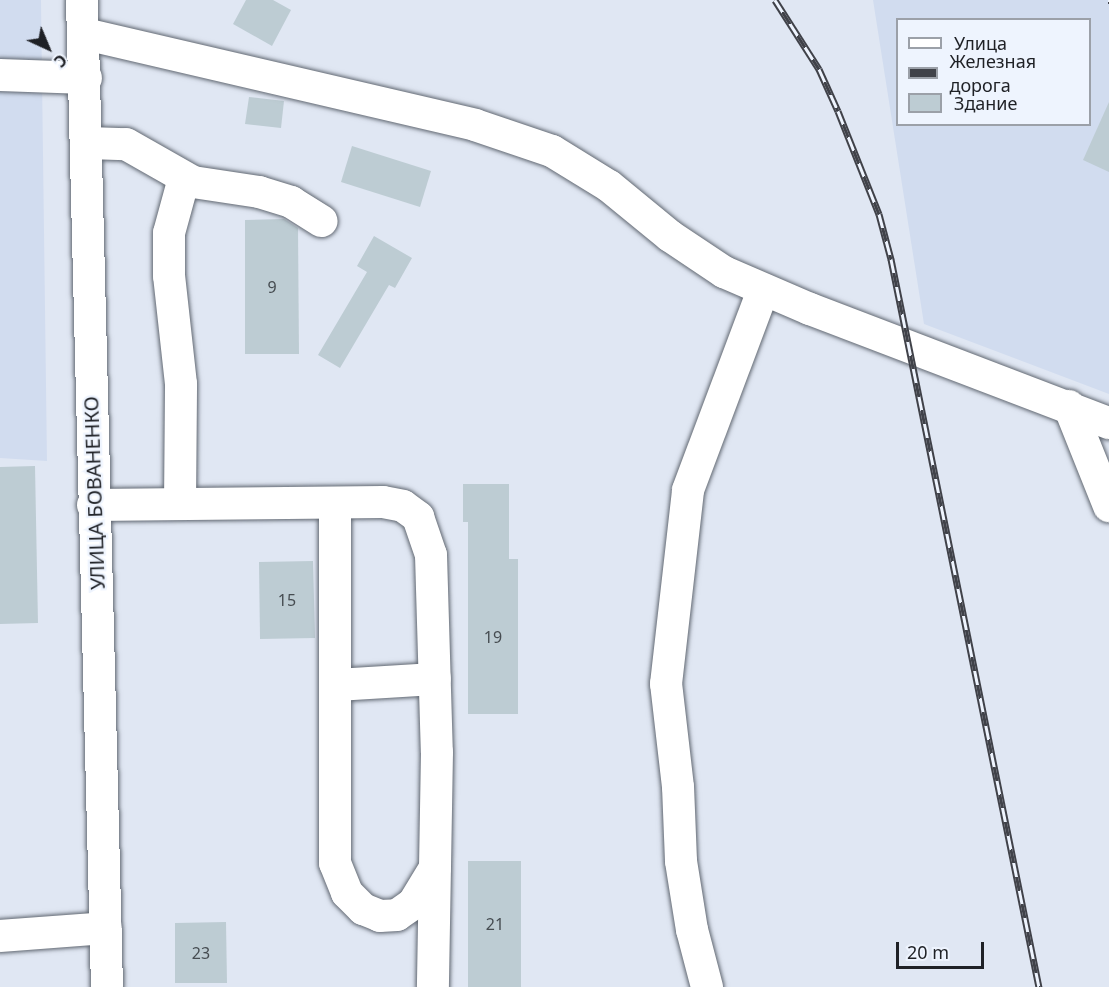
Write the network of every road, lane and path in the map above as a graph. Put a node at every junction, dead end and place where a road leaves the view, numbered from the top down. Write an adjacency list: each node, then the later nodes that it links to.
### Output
1 (82, 0): 2 (street, УЛИЦА БОВАНЕНКО)
2 (85, 34): 4 (street, УЛИЦА БОВАНЕНКО); 8 (street)
3 (0, 75): 4 (street)
4 (86, 78): 5 (street, УЛИЦА БОВАНЕНКО)
5 (88, 142): 6 (street); 13 (street, УЛИЦА БОВАНЕНКО)
6 (184, 178): 7 (street); 12 (street)
7 (321, 220)
8 (763, 290): 9 (street); 22 (street)
9 (1069, 406): 10 (street); 14 (street)
10 (1109, 423)
11 (335, 503): 12 (street); 15 (street); 16 (street)
12 (180, 504): 13 (street)
13 (93, 505): 18 (street, УЛИЦА БОВАНЕНКО)
14 (1109, 506)
15 (435, 679): 16 (street); 17 (street)
16 (336, 685): 17 (street)
17 (436, 867): 21 (street)
18 (106, 928): 19 (street); 20 (street, УЛИЦА БОВАНЕНКО)
19 (0, 936)
20 (107, 987)
21 (433, 987)
22 (707, 987)

